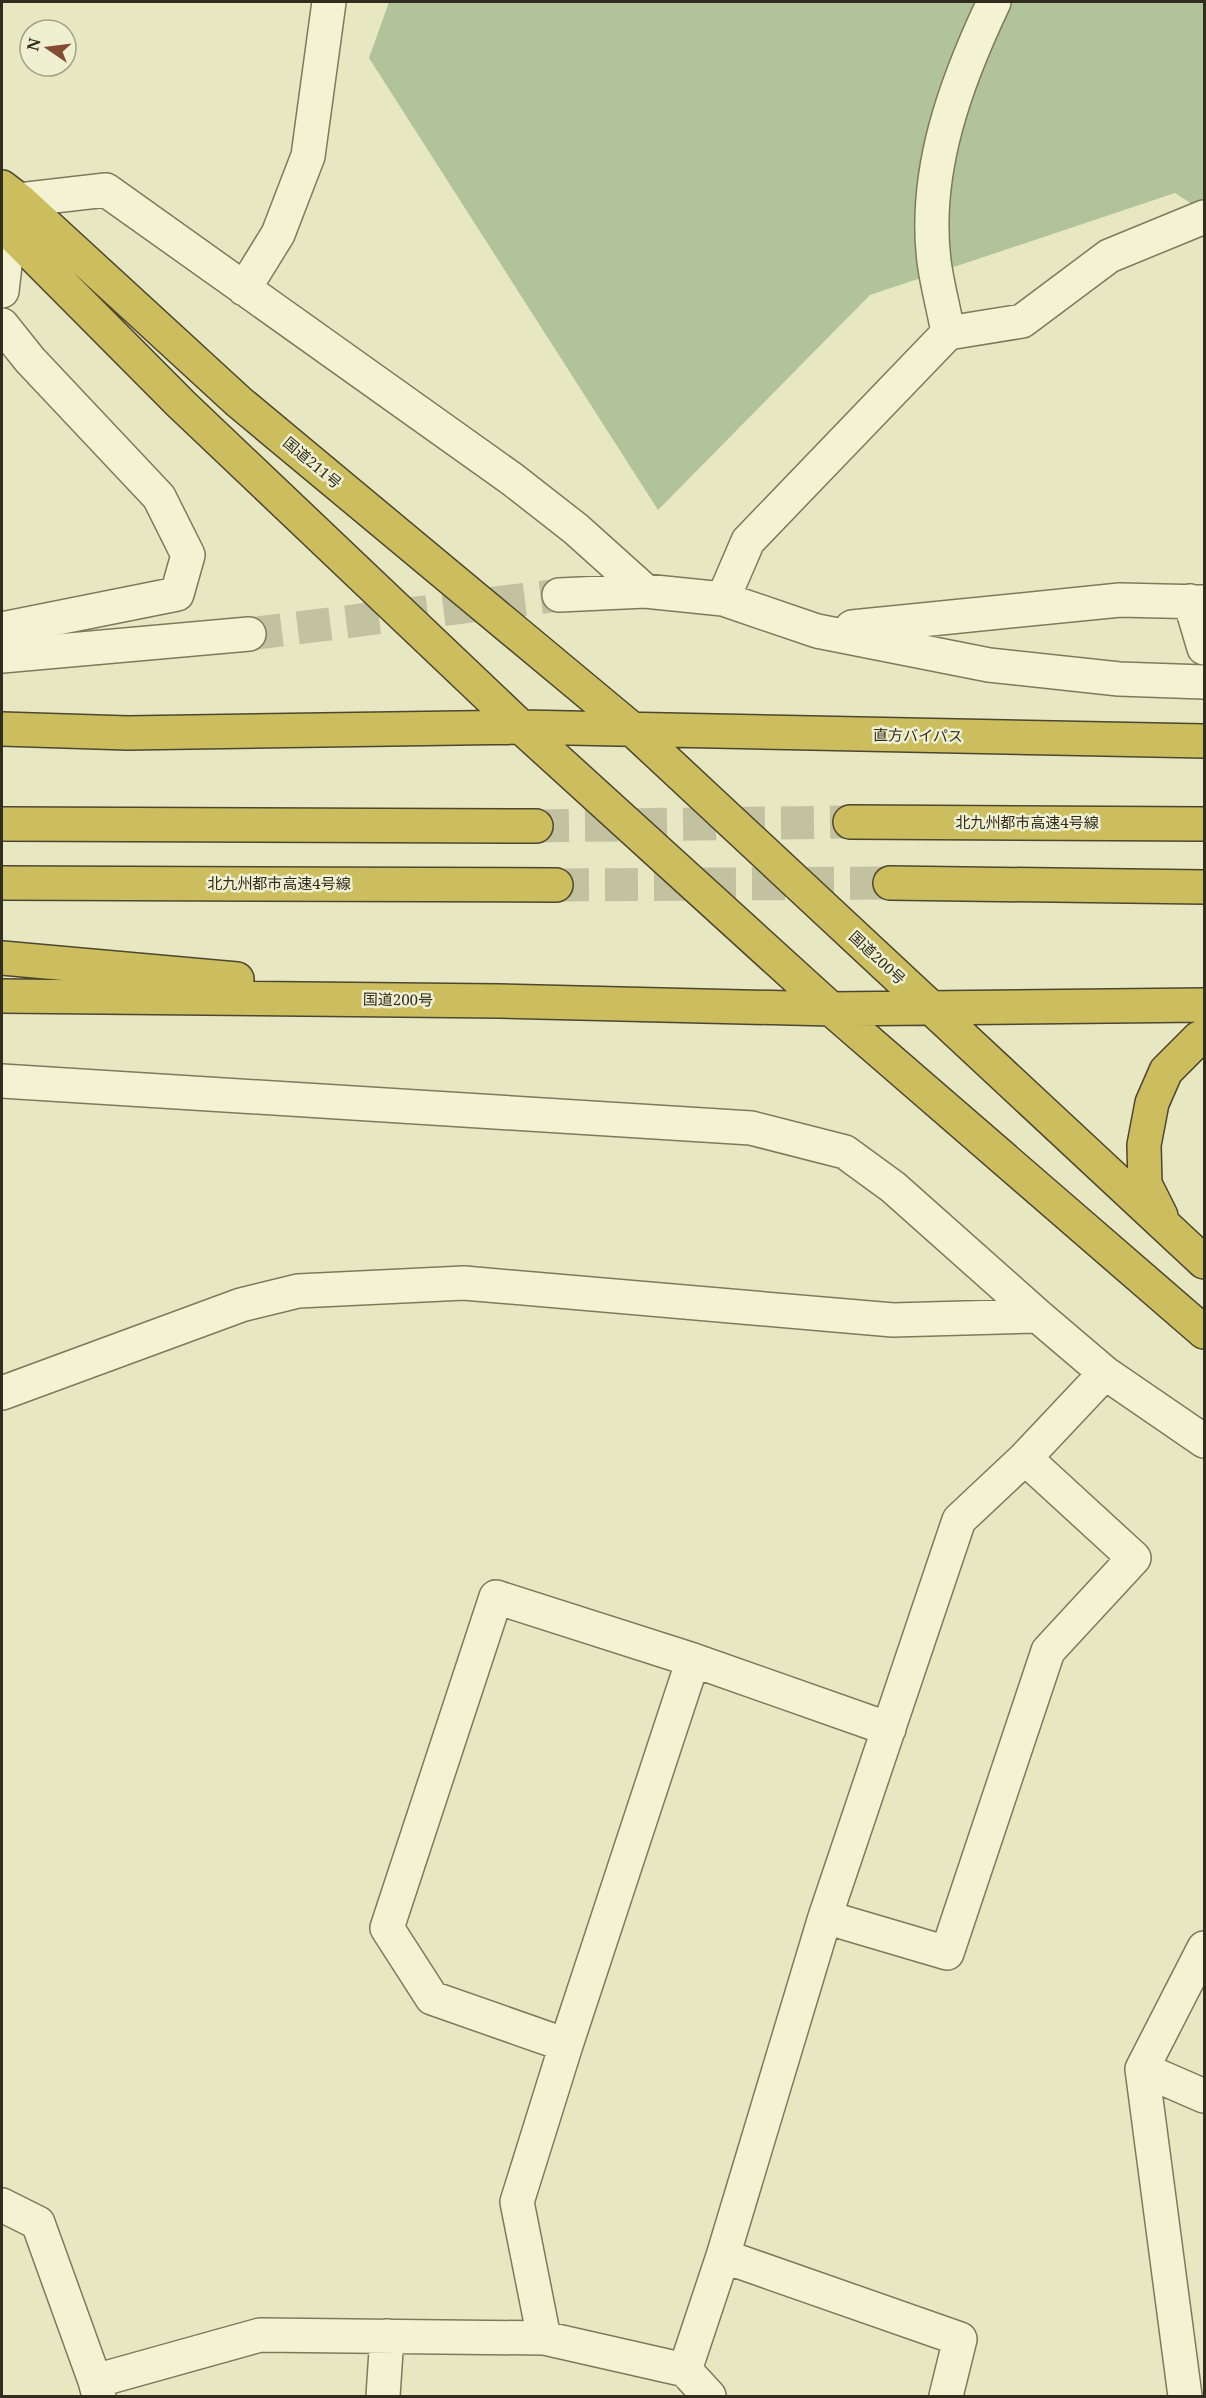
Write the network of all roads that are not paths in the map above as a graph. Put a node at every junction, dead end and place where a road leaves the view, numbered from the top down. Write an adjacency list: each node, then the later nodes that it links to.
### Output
1 (329, 2): 5 (street)
2 (994, 2): 8 (street)
3 (8, 211): 5 (street); 6 (street); 19 (highway); 21 (highway, 国道211号)
4 (1204, 217): 8 (street)
5 (244, 289): 9 (street)
6 (2, 291)
7 (2, 325): 13 (street)
8 (948, 333): 11 (street)
9 (576, 529): 10 (street); 10 (street)
10 (645, 591): 11 (street)
11 (723, 599): 14 (street)
12 (1197, 601): 14 (street); 16 (street)
13 (2, 629)
14 (817, 631): 18 (street)
15 (249, 634): 17 (street)
16 (1203, 643)
17 (2, 656)
18 (1204, 682)
19 (521, 727): 21 (highway); 22 (highway); 38 (highway)
20 (2, 729): 22 (highway)
21 (632, 729): 23 (highway, 直方バイパス); 37 (highway, 国道200号)
22 (128, 733): 24 (highway)
23 (1204, 741)
24 (2, 752)
25 (850, 822): 27 (highway, 北九州都市高速4号線)
26 (2, 824): 28 (highway)
27 (1204, 824)
28 (536, 826)
29 (2, 883): 31 (highway, 北九州都市高速4号線)
30 (890, 883): 32 (highway)
31 (556, 885)
32 (1204, 887)
33 (2, 958): 35 (highway)
34 (2, 996): 35 (highway, 国道200号)
35 (499, 1001): 38 (highway, 国道200号)
36 (1204, 1005): 37 (highway)
37 (930, 1008): 38 (highway); 41 (highway, 国道200号)
38 (831, 1009): 44 (highway)
39 (1204, 1036): 41 (highway)
40 (2, 1082): 43 (street)
41 (1168, 1229): 42 (highway, 国道200号)
42 (1204, 1262)
43 (1038, 1316): 45 (street); 46 (street)
44 (1204, 1332)
45 (1105, 1373): 47 (street); 48 (street)
46 (2, 1393)
47 (1204, 1441)
48 (1025, 1458): 50 (street); 51 (street)
49 (693, 1660): 50 (street); 53 (street); 53 (street)
50 (890, 1729): 51 (street)
51 (825, 1917): 57 (street)
52 (1204, 1948): 54 (street)
53 (566, 2045): 59 (street)
54 (1142, 2069): 55 (street); 65 (street)
55 (1204, 2096)
56 (2, 2205): 61 (street)
57 (723, 2256): 60 (street); 64 (street)
58 (387, 2336): 59 (street); 61 (street); 62 (street)
59 (544, 2338): 60 (street)
60 (685, 2370): 63 (street)
61 (97, 2389)
62 (383, 2397)
63 (709, 2397)
64 (946, 2397)
65 (1185, 2397)

